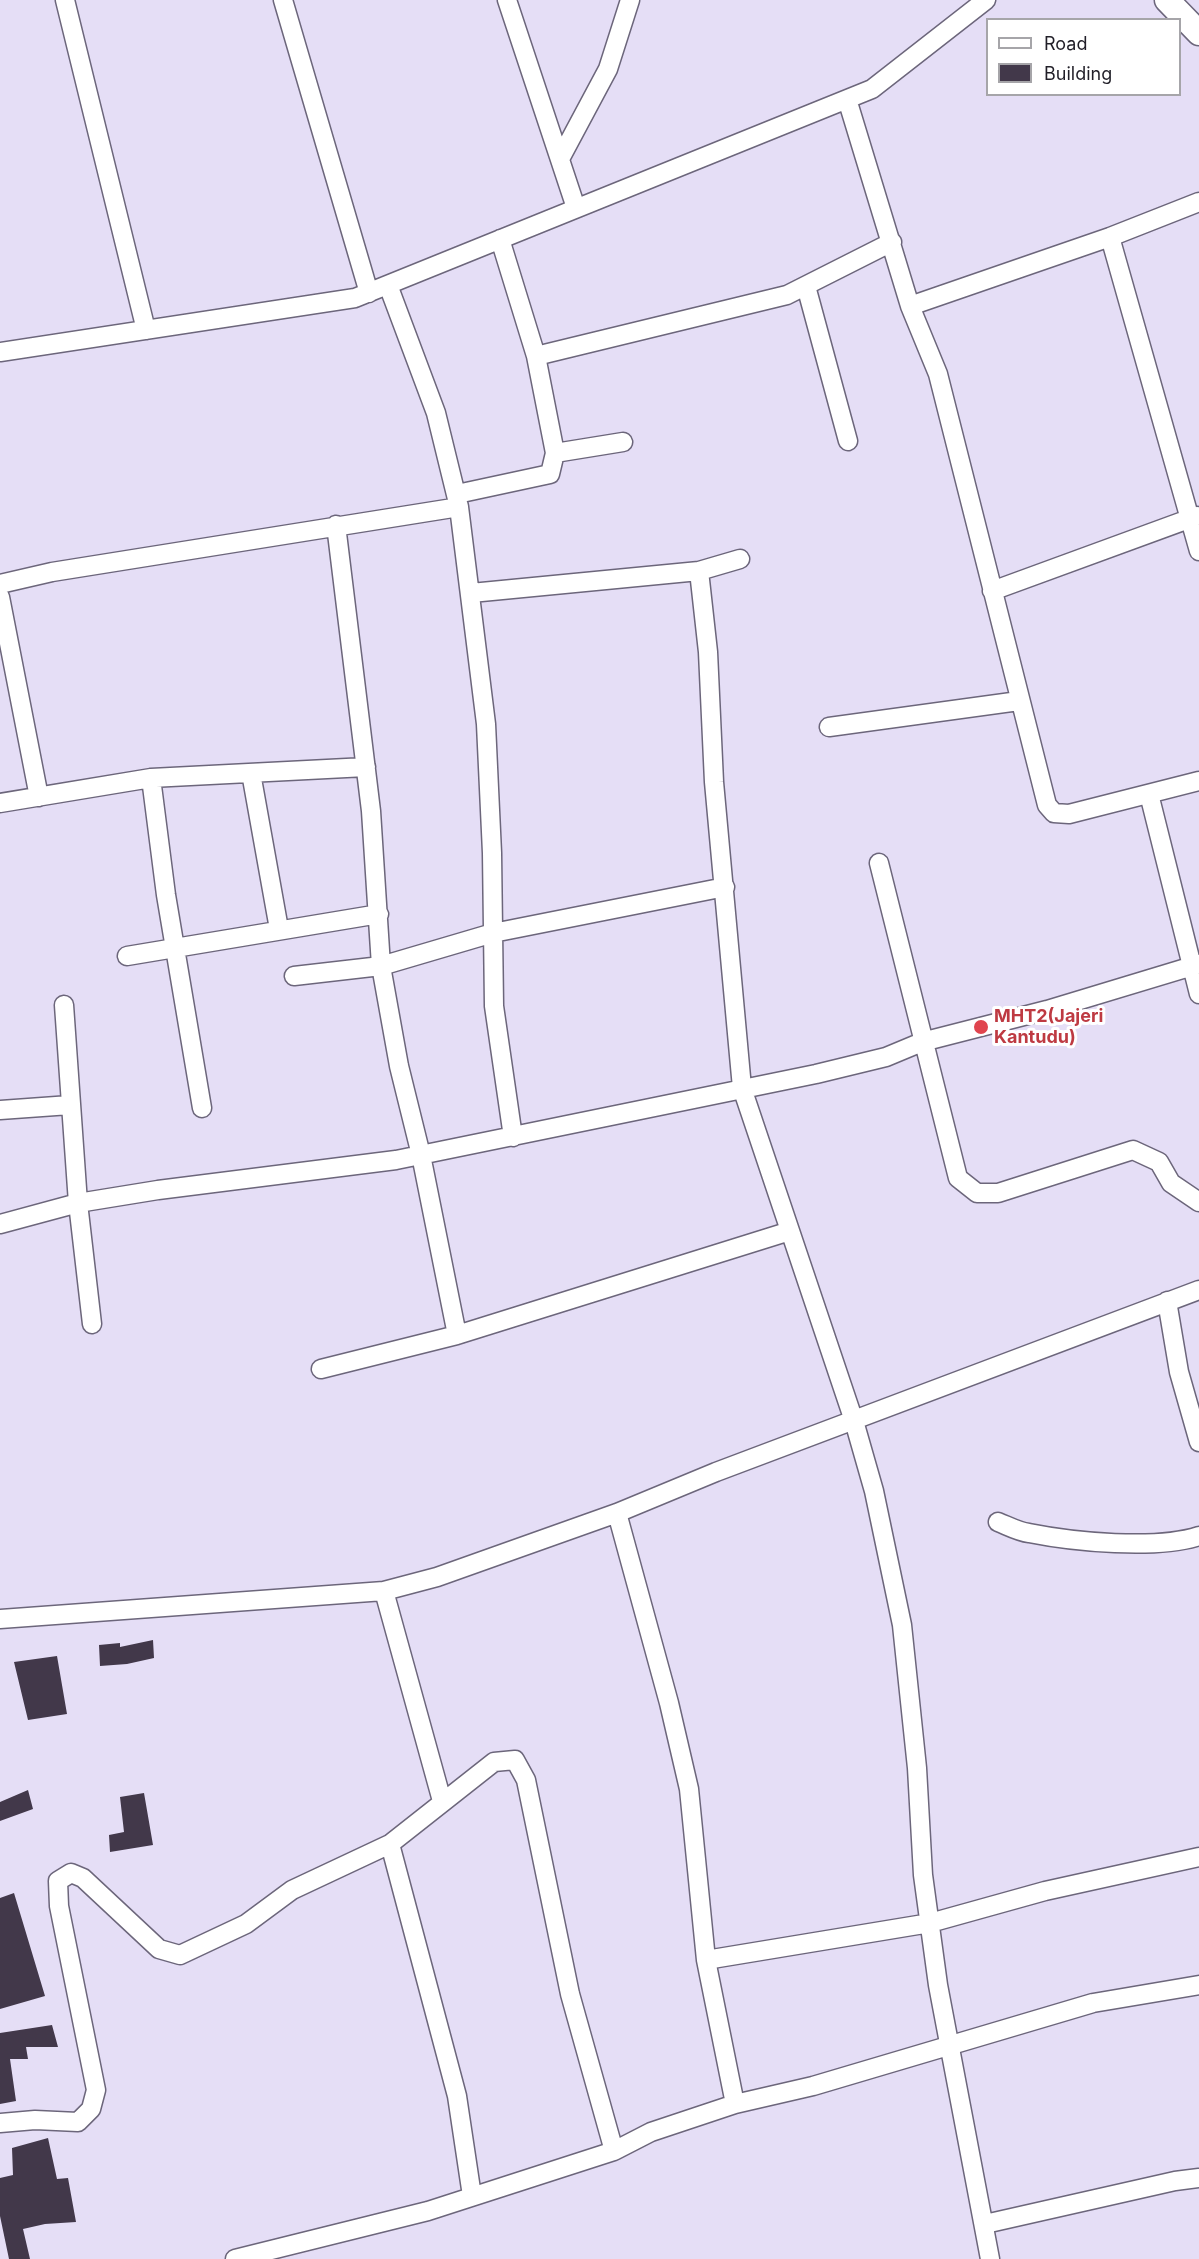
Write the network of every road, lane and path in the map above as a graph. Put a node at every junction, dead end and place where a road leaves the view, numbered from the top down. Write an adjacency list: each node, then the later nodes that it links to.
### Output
1 (65, 0): 19 (street)
2 (283, 0): 17 (street)
3 (507, 0): 9 (street)
4 (630, 0): 9 (street)
5 (986, 0): 8 (street)
6 (1167, 0): 7 (street)
7 (1199, 33)
8 (847, 99): 11 (street); 14 (street)
9 (561, 158): 11 (street)
10 (1199, 202): 12 (street)
11 (576, 208): 13 (street)
12 (1110, 237): 18 (street); 26 (street)
13 (500, 239): 15 (street); 21 (street)
14 (892, 243): 16 (street); 18 (street)
15 (388, 285): 17 (street); 25 (street)
16 (806, 286): 21 (street); 22 (street)
17 (369, 292): 19 (street)
18 (910, 306): 32 (street)
19 (146, 330): 20 (street)
20 (0, 352)
21 (536, 356): 24 (street)
22 (848, 441)
23 (623, 442): 24 (street)
24 (555, 453): 25 (street)
25 (458, 501): 27 (street); 33 (street)
26 (1193, 517): 28 (street); 32 (street)
27 (336, 525): 31 (street); 37 (street)
28 (1199, 551)
29 (740, 559): 30 (street)
30 (699, 571): 33 (street); 45 (street)
31 (0, 584)
32 (992, 591): 35 (street)
33 (471, 593): 48 (street)
34 (0, 597): 42 (street)
35 (1020, 701): 36 (street); 41 (street)
36 (829, 727)
37 (366, 767): 38 (street); 46 (street)
38 (251, 773): 39 (street); 47 (street)
39 (151, 778): 42 (street); 49 (street)
40 (1199, 781): 41 (street)
41 (1149, 794): 51 (street)
42 (39, 797): 43 (street)
43 (0, 803)
44 (879, 863): 56 (street)
45 (725, 887): 48 (street); 57 (street)
46 (379, 914): 47 (street); 52 (street)
47 (279, 929): 49 (street)
48 (493, 933): 52 (street); 61 (street)
49 (176, 947): 50 (street); 59 (street)
50 (127, 956)
51 (1195, 965): 54 (street); 56 (street)
52 (381, 966): 53 (street); 62 (street)
53 (294, 976)
54 (1199, 994)
55 (64, 1005): 58 (street)
56 (922, 1042): 57 (street); 64 (street)
57 (742, 1088): 61 (street); 66 (street)
58 (70, 1105): 60 (street); 63 (street)
59 (202, 1108)
60 (0, 1110)
61 (513, 1137): 62 (street)
62 (422, 1155): 63 (street); 70 (street)
63 (78, 1203): 65 (street); 69 (street)
64 (1199, 1203)
65 (0, 1224)
66 (790, 1231): 70 (street); 72 (street)
67 (1199, 1290): 68 (street)
68 (1167, 1301): 72 (street); 73 (street)
69 (92, 1324)
70 (457, 1335): 71 (street)
71 (321, 1369)
72 (854, 1421): 74 (street); 82 (street)
73 (1199, 1442)
74 (617, 1513): 77 (street); 83 (street)
75 (998, 1522): 76 (street)
76 (1199, 1536)
77 (384, 1591): 78 (street); 79 (street)
78 (0, 1618)
79 (442, 1801): 80 (street); 88 (street)
80 (390, 1844): 87 (street); 90 (street)
81 (1199, 1857): 82 (street)
82 (930, 1923): 83 (street); 85 (street)
83 (706, 1960): 86 (street)
84 (1199, 1985): 85 (street)
85 (949, 2044): 86 (street); 91 (street)
86 (735, 2104): 88 (street)
87 (0, 2124)
88 (614, 2151): 90 (street)
89 (1199, 2178): 91 (street)
90 (472, 2196): 92 (street)
91 (985, 2224): 93 (street)
92 (235, 2259)
93 (990, 2259)

